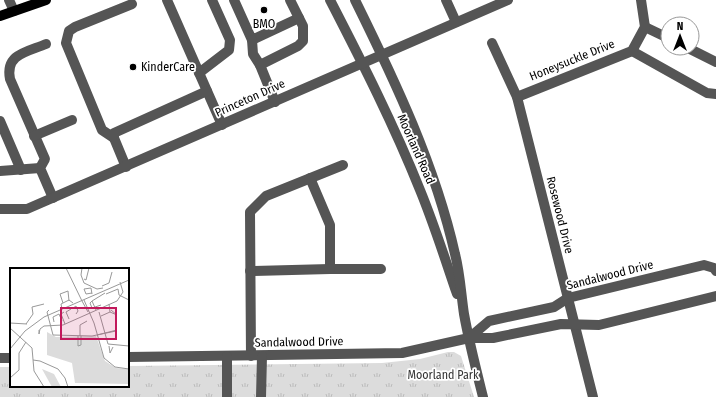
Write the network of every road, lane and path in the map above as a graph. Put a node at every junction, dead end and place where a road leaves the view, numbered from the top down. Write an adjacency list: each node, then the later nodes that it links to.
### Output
1 (9, 0): 13 (street)
2 (46, 0): 13 (main road)
3 (167, 0): 28 (street)
4 (212, 0): 28 (street)
5 (234, 0): 19 (street)
6 (290, 0): 15 (street)
7 (330, 0): 25 (street, Moorland Road)
8 (355, 0): 23 (street, Moorland Road)
9 (446, 0): 16 (street)
10 (508, 0): 16 (street, Princeton Drive)
11 (642, 0): 17 (street)
12 (132, 4): 37 (street)
13 (14, 11): 14 (main road)
14 (0, 16)
15 (299, 18): 19 (street); 27 (street)
16 (456, 22): 23 (street, Princeton Drive)
17 (646, 27): 18 (street); 22 (street, Honeysuckle Drive)
18 (660, 34)
19 (252, 40): 27 (street)
20 (492, 43): 31 (street, Rosewood Drive)
21 (46, 44): 36 (street)
22 (632, 51): 30 (street); 31 (street, Honeysuckle Drive)
23 (382, 54): 25 (street, Princeton Drive); 52 (street, Moorland Road)
24 (700, 54): 26 (street)
25 (362, 62): 32 (street, Princeton Drive); 52 (street, Moorland Road)
26 (716, 62)
27 (260, 65): 32 (street)
28 (199, 72): 29 (street)
29 (207, 91): 35 (street); 37 (street)
30 (716, 94)
31 (517, 97): 51 (street, Rosewood Drive)
32 (275, 102): 35 (street, Princeton Drive)
33 (72, 120): 36 (street)
34 (0, 121): 41 (street)
35 (222, 125): 39 (street, Princeton Drive)
36 (34, 136): 40 (street)
37 (114, 138): 39 (street)
38 (343, 165): 43 (street)
39 (126, 167): 44 (street, Princeton Drive)
40 (40, 168): 41 (street); 44 (street)
41 (20, 170): 42 (street)
42 (0, 171)
43 (310, 178): 46 (street); 48 (street)
44 (53, 198): 45 (street, Princeton Drive)
45 (0, 209)
46 (330, 269): 47 (street); 48 (street)
47 (381, 269)
48 (250, 271): 56 (street)
49 (716, 271): 51 (street, Sandalwood Drive)
50 (716, 296): 53 (street, Sandalwood Drive)
51 (568, 298): 53 (street, Rosewood Drive); 54 (street, Sandalwood Drive)
52 (464, 314): 54 (street, Moorland Road)
53 (576, 325): 54 (street, Sandalwood Drive); 62 (street, Rosewood Drive)
54 (469, 338): 57 (street, Sandalwood Drive); 61 (street, Moorland Road)
55 (227, 356): 56 (street, Sandalwood Drive); 58 (street, Sandalwood Drive); 59 (street)
56 (252, 356): 57 (street, Sandalwood Drive)
57 (262, 356): 60 (street)
58 (129, 357)
59 (227, 397)
60 (261, 397)
61 (483, 397)
62 (593, 397)

